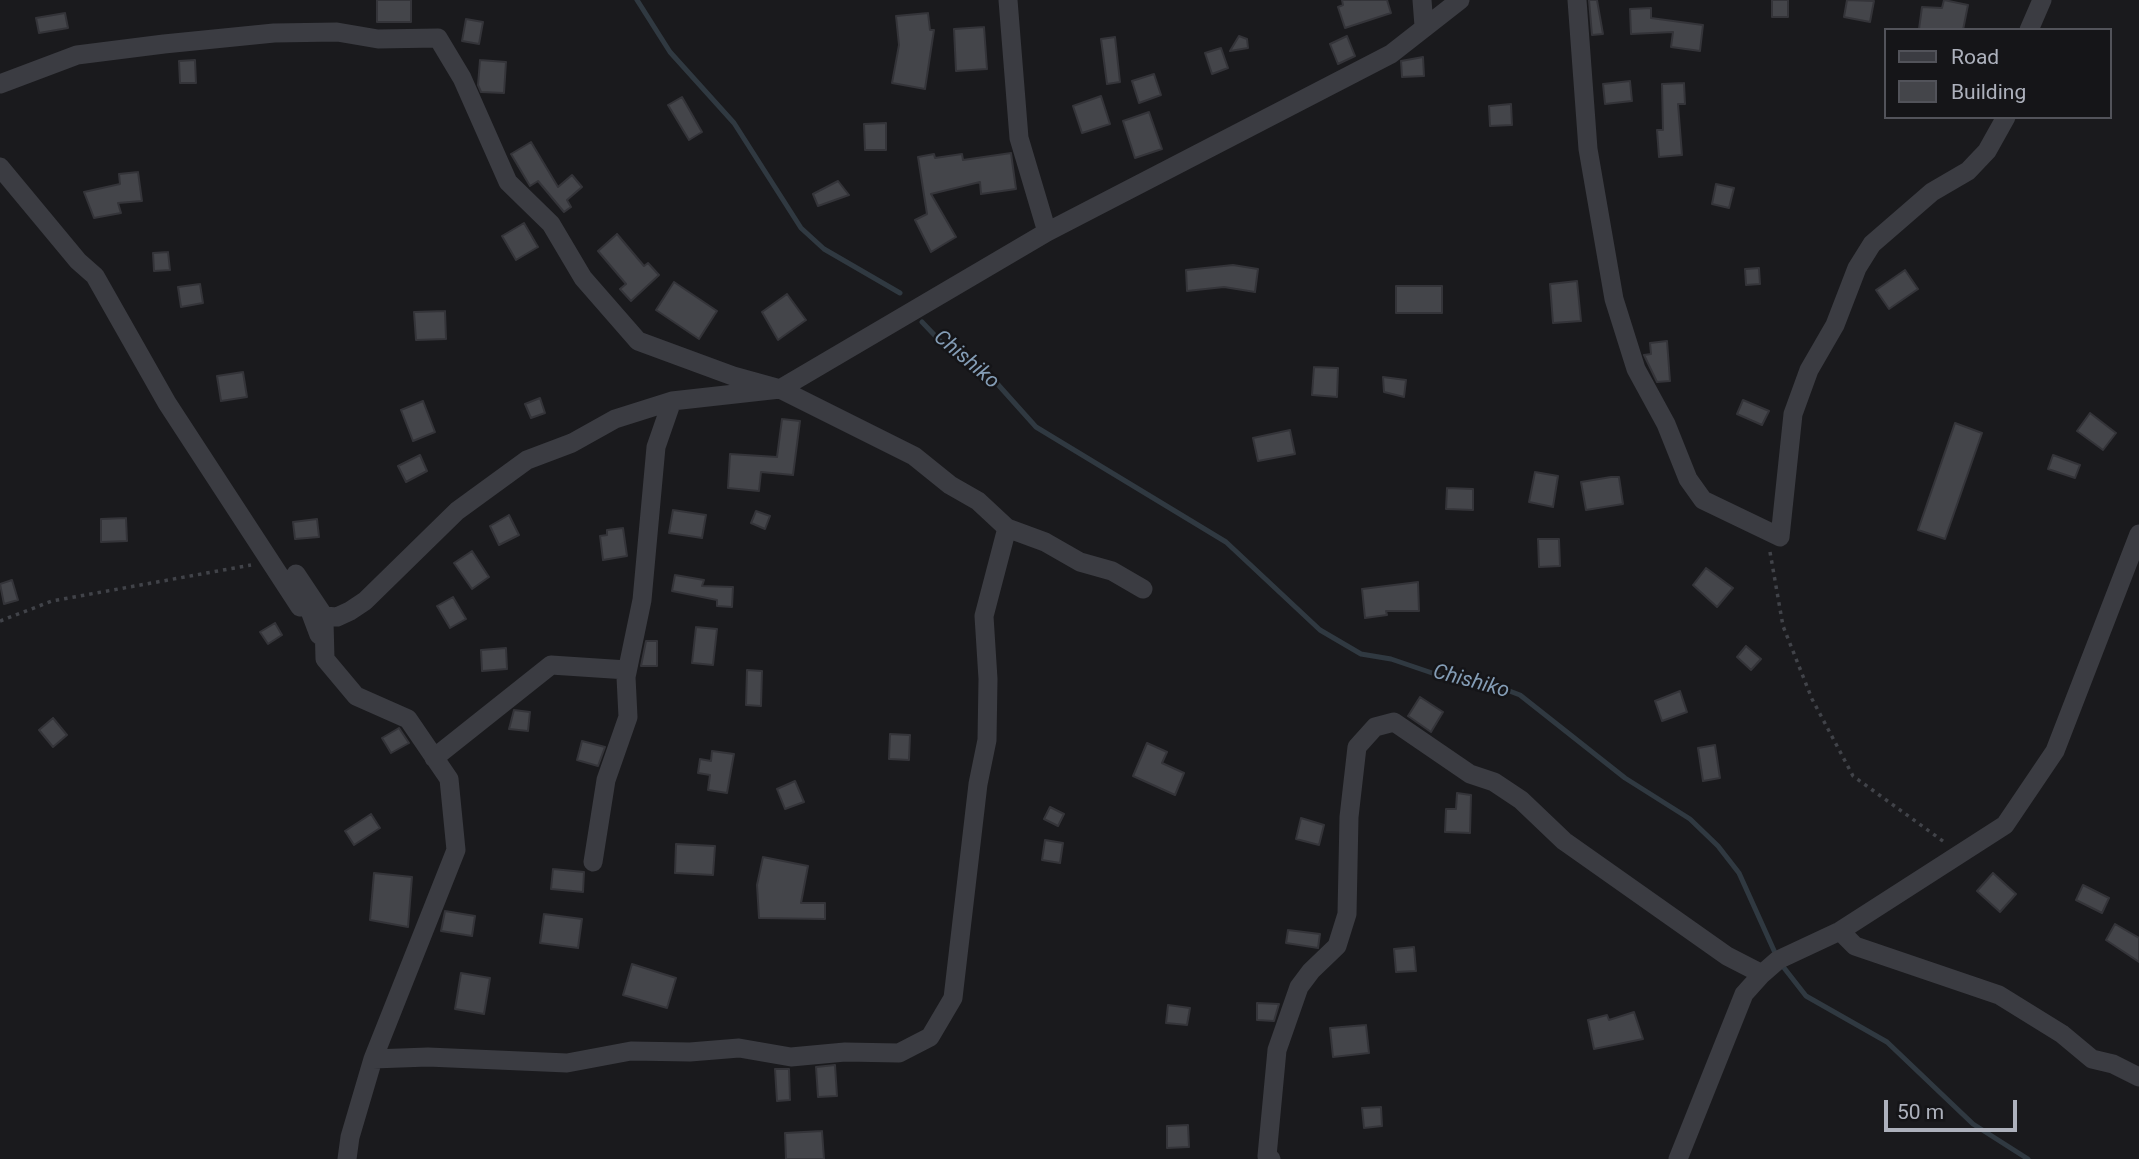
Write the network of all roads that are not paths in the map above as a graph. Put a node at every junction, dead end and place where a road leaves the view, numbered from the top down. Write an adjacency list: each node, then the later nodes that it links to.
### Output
1 (1008, 0): 11 (street)
2 (1422, 0): 6 (street)
3 (1460, 0): 6 (street)
4 (1577, 0): 9 (street)
5 (2042, 0): 7 (street)
6 (1424, 26): 11 (street)
7 (2030, 28)
8 (0, 84): 12 (street)
9 (2005, 119)
10 (0, 167): 17 (street)
11 (1047, 232): 12 (street)
12 (780, 389): 13 (street); 14 (street)
13 (672, 401): 17 (street); 18 (street)
14 (1007, 528): 16 (street); 23 (street)
15 (2139, 534): 21 (street)
16 (1143, 589)
17 (324, 616): 19 (street)
18 (627, 670): 19 (street); 20 (street)
19 (434, 758): 23 (street)
20 (593, 862)
21 (1840, 932): 22 (street); 24 (street)
22 (1762, 974): 26 (street); 27 (street)
23 (373, 1059): 25 (street)
24 (2139, 1077)
25 (347, 1159)
26 (1271, 1159)
27 (1678, 1159)

